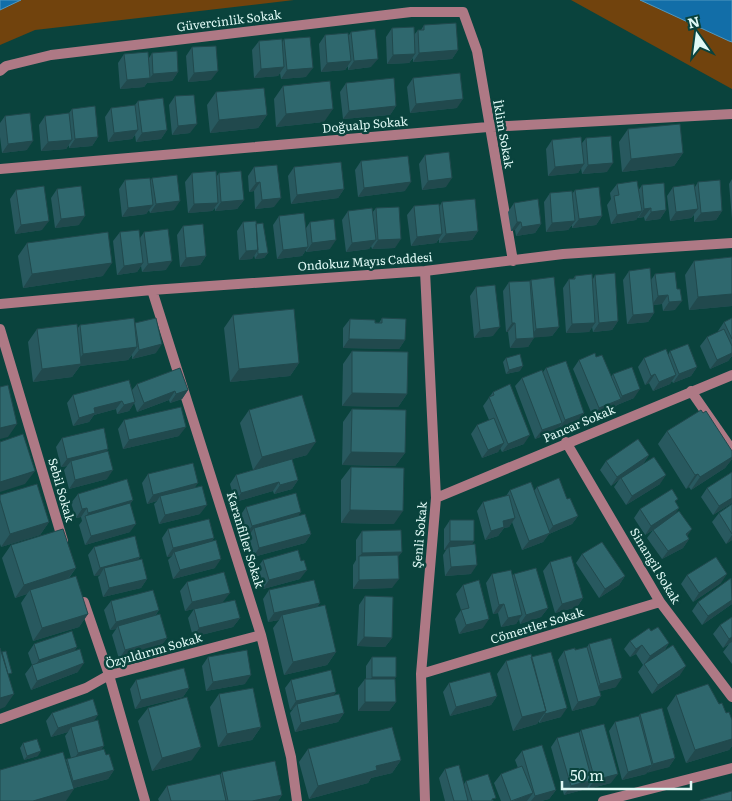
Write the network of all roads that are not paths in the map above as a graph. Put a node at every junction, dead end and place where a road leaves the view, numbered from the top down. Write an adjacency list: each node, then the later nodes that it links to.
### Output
1 (463, 12): 2 (street, Güvercinlik Sokak); 4 (street, İklim Sokak)
2 (0, 71)
3 (732, 114): 4 (street, Doğualp Sokak)
4 (488, 127): 5 (street, Doğualp Sokak); 7 (street, İklim Sokak)
5 (0, 169)
6 (732, 243): 7 (street, Ondokuz Mayıs Caddesi)
7 (513, 261): 8 (street, Ondokuz Mayıs Caddesi)
8 (424, 271): 9 (street, Ondokuz Mayıs Caddesi); 16 (street, Şenli Sokak)
9 (152, 290): 10 (street, Ondokuz Mayıs Caddesi); 20 (street, Karanfiller Sokak)
10 (0, 304)
11 (0, 329): 17 (street, Sebil Sokak)
12 (732, 375): 13 (street, Pancar Sokak)
13 (692, 391): 14 (street, Pancar Sokak); 15 (street)
14 (566, 442): 16 (street, Pancar Sokak); 19 (street, Sinangil Sokak)
15 (732, 450)
16 (436, 498): 22 (street, Şenli Sokak)
17 (67, 553)
18 (80, 590): 21 (street)
19 (660, 602): 22 (street, Cömertler Sokak); 23 (street, Sinangil Sokak)
20 (261, 635): 21 (street, Özyıldırım Sokak); 27 (street, Karanfiller Sokak)
21 (109, 674): 24 (street, Özyıldırım Sokak); 26 (street)
22 (421, 674): 28 (street, Şenli Sokak)
23 (732, 696)
24 (0, 719)
25 (732, 768): 29 (street)
26 (145, 801)
27 (297, 801)
28 (424, 801)
29 (603, 801)

